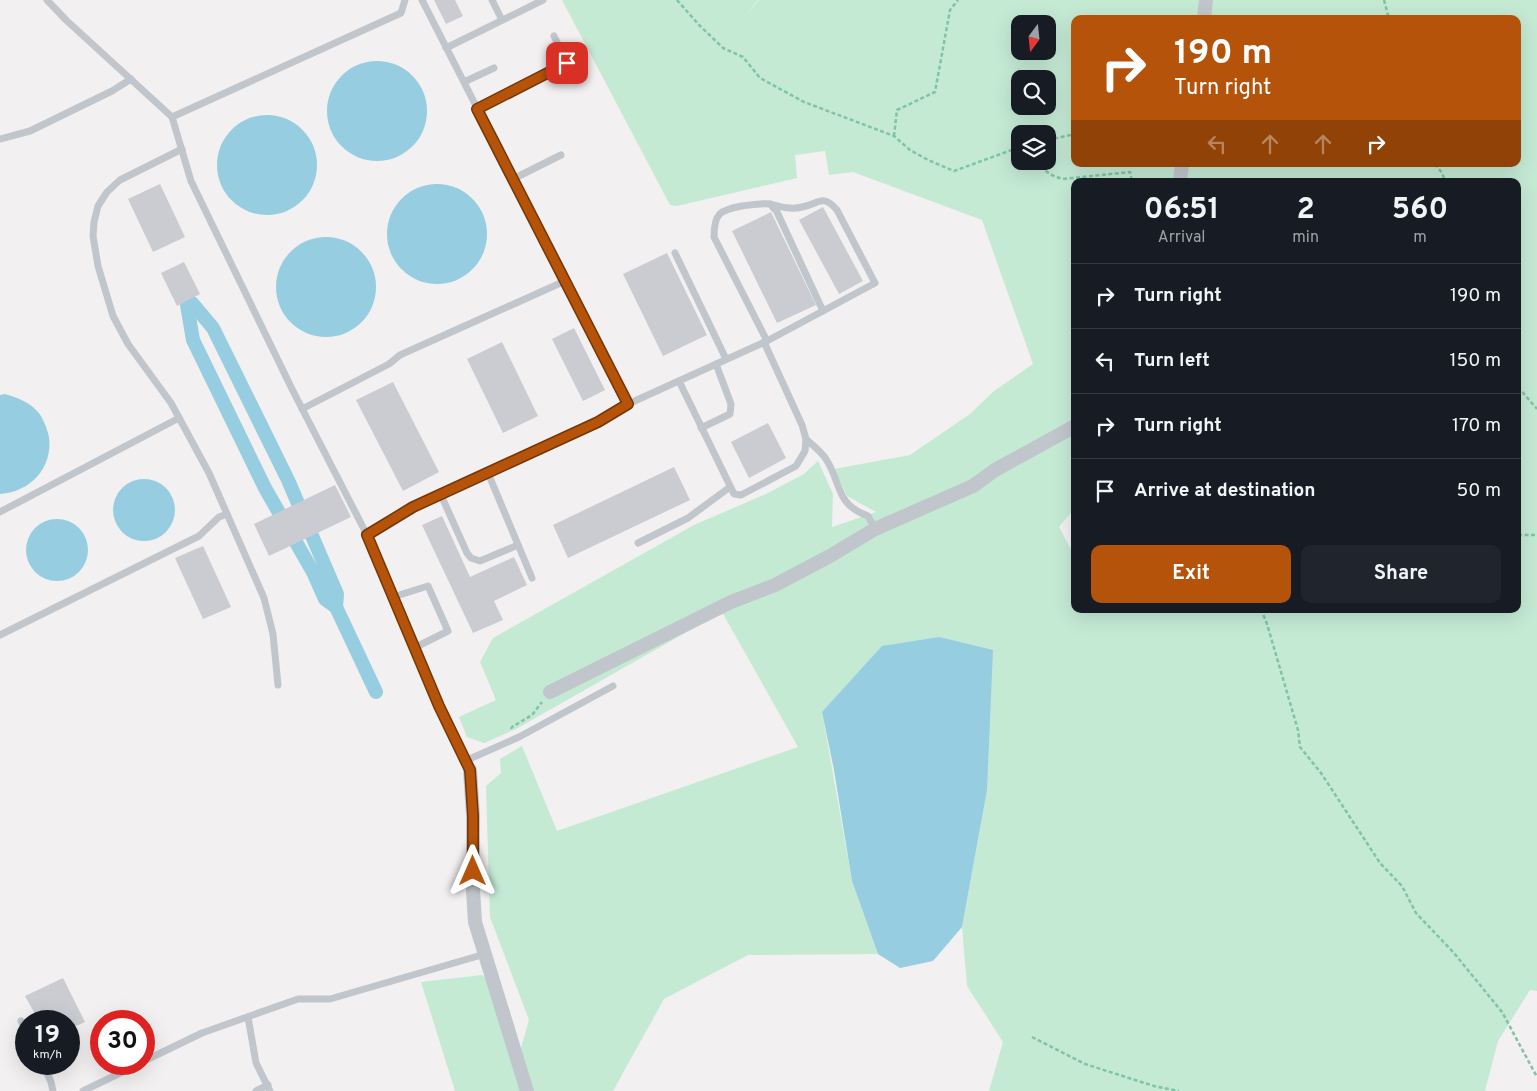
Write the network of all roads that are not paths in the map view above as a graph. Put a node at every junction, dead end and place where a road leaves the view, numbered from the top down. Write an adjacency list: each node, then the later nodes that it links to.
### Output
1 (47, 0): 12 (lane)
2 (405, 0): 15 (lane)
3 (422, 0): 10 (lane)
4 (492, 0): 8 (lane)
5 (543, 0): 8 (lane)
6 (1206, 0): 7 (street)
7 (1204, 15)
8 (502, 20): 10 (lane)
9 (554, 36): 14 (lane)
10 (446, 48): 13 (lane)
11 (494, 68): 13 (lane)
12 (130, 79): 15 (lane); 16 (lane)
13 (464, 82): 14 (lane)
14 (477, 109): 19 (lane)
15 (172, 117): 17 (lane)
16 (0, 139)
17 (182, 149): 29 (lane); 30 (lane)
18 (561, 155): 19 (lane)
19 (513, 179): 22 (lane)
20 (770, 204): 23 (lane); 23 (lane); 24 (lane)
21 (676, 253): 25 (lane)
22 (565, 281): 28 (lane); 29 (lane)
23 (823, 311): 24 (lane)
24 (765, 342): 25 (lane); 33 (lane)
25 (726, 359): 26 (lane)
26 (716, 364): 27 (lane); 31 (lane)
27 (679, 381): 28 (lane); 31 (lane)
28 (628, 404): 34 (lane)
29 (302, 409): 40 (lane)
30 (179, 418): 37 (lane); 38 (lane)
31 (701, 428): 35 (lane)
32 (1071, 428): 39 (street)
33 (806, 439): 35 (lane); 39 (lane)
34 (488, 473): 36 (lane); 42 (lane)
35 (730, 487): 41 (lane)
36 (441, 495): 40 (lane); 42 (lane)
37 (0, 512)
38 (227, 514): 45 (lane); 47 (lane)
39 (875, 529): 49 (street)
40 (367, 535): 44 (lane)
41 (638, 543)
42 (518, 545): 43 (lane)
43 (532, 578)
44 (393, 597): 46 (lane); 46 (lane)
45 (0, 635)
46 (414, 648): 50 (lane)
47 (278, 684)
48 (614, 686): 50 (lane)
49 (550, 692)
50 (468, 766): 51 (street)
51 (485, 954): 52 (lane); 60 (street)
52 (248, 1017): 53 (lane); 56 (lane)
53 (155, 1056)
54 (48, 1075): 57 (lane)
55 (116, 1075): 58 (lane)
56 (269, 1088): 59 (lane)
57 (53, 1091)
58 (83, 1091)
59 (256, 1091)
60 (527, 1091)

